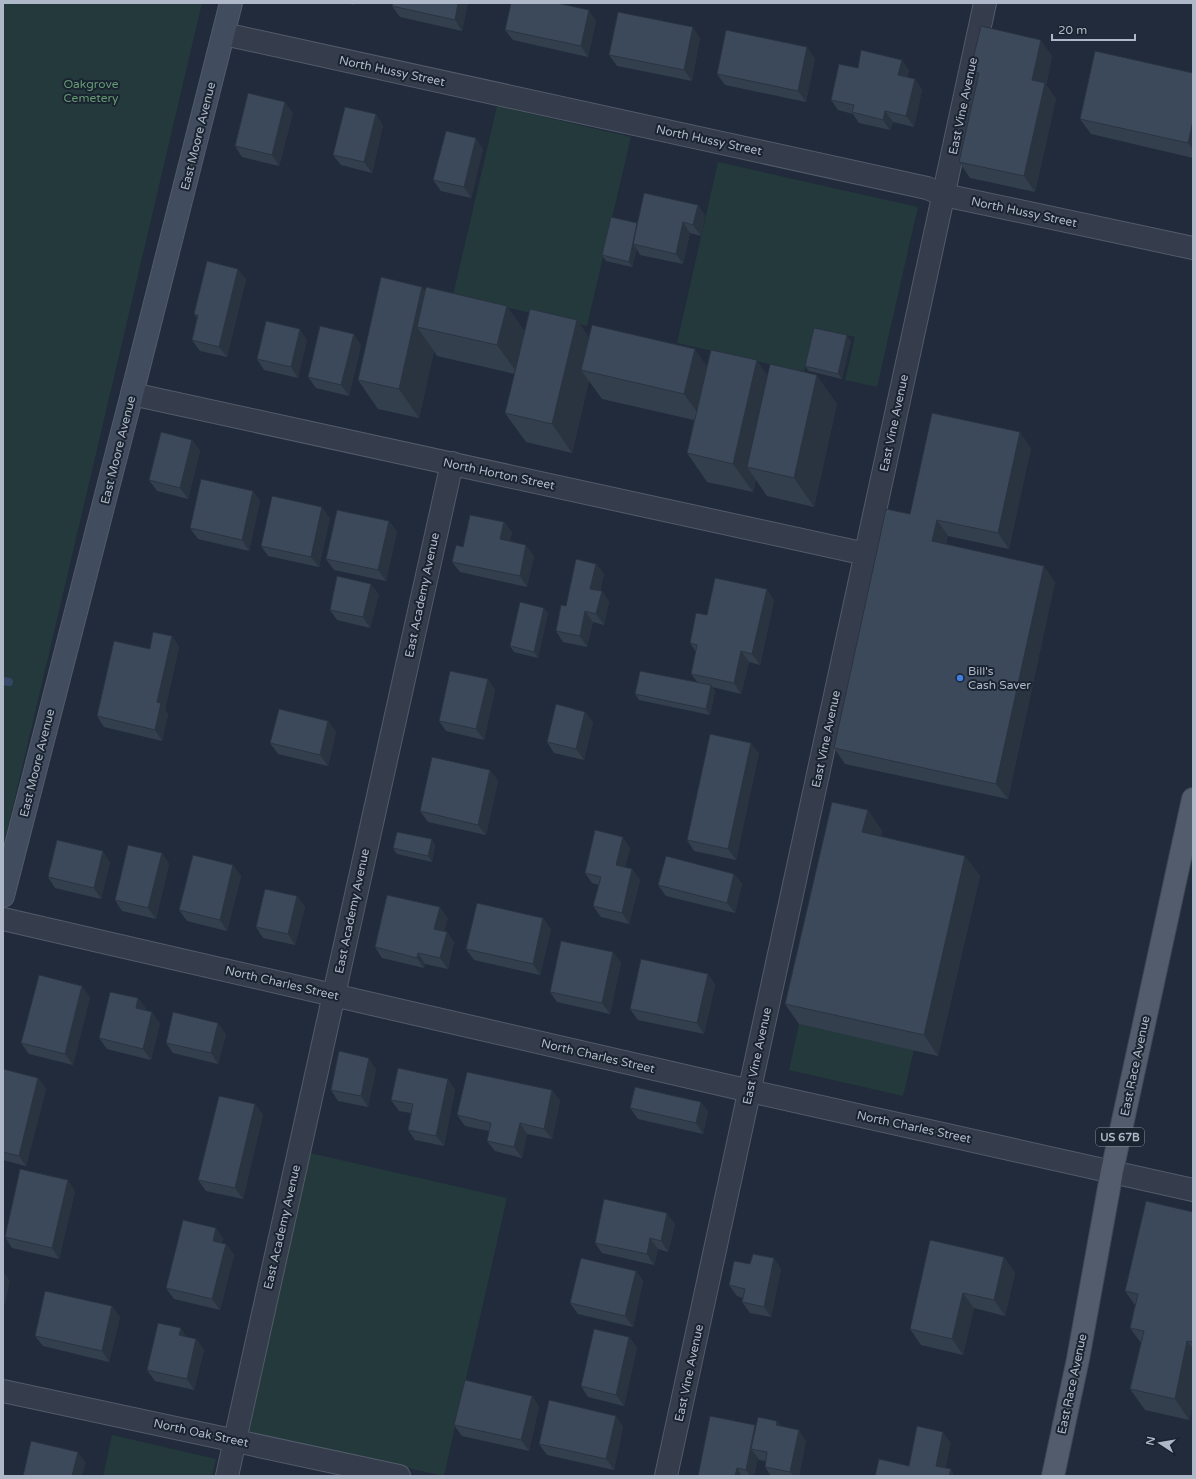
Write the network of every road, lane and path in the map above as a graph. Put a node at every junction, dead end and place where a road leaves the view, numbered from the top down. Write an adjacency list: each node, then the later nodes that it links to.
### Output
1 (231, 3): 3 (street, East Moore Avenue)
2 (986, 3): 4 (street, East Vine Avenue)
3 (224, 34): 4 (street, North Hussy Street); 6 (street, East Moore Avenue)
4 (944, 195): 5 (street, North Hussy Street); 8 (street, East Vine Avenue)
5 (1193, 248)
6 (132, 394): 7 (street, North Horton Street); 10 (street, East Moore Avenue)
7 (452, 464): 8 (street, North Horton Street); 12 (street, East Academy Avenue)
8 (866, 554): 13 (street, East Vine Avenue)
9 (1193, 799): 14 (main road, East Race Avenue / US 67B)
10 (3, 896)
11 (3, 919): 12 (street, North Charles Street)
12 (334, 995): 13 (street, North Charles Street); 17 (street, East Academy Avenue)
13 (750, 1091): 14 (street, North Charles Street); 20 (street, East Vine Avenue)
14 (1112, 1171): 15 (street, North Charles Street); 21 (main road, East Race Avenue / US 67B)
15 (1193, 1190)
16 (3, 1391): 17 (street, North Oak Street)
17 (235, 1440): 18 (street, East Academy Avenue); 19 (street, North Oak Street)
18 (227, 1476)
19 (399, 1476)
20 (666, 1476)
21 (1053, 1476)

